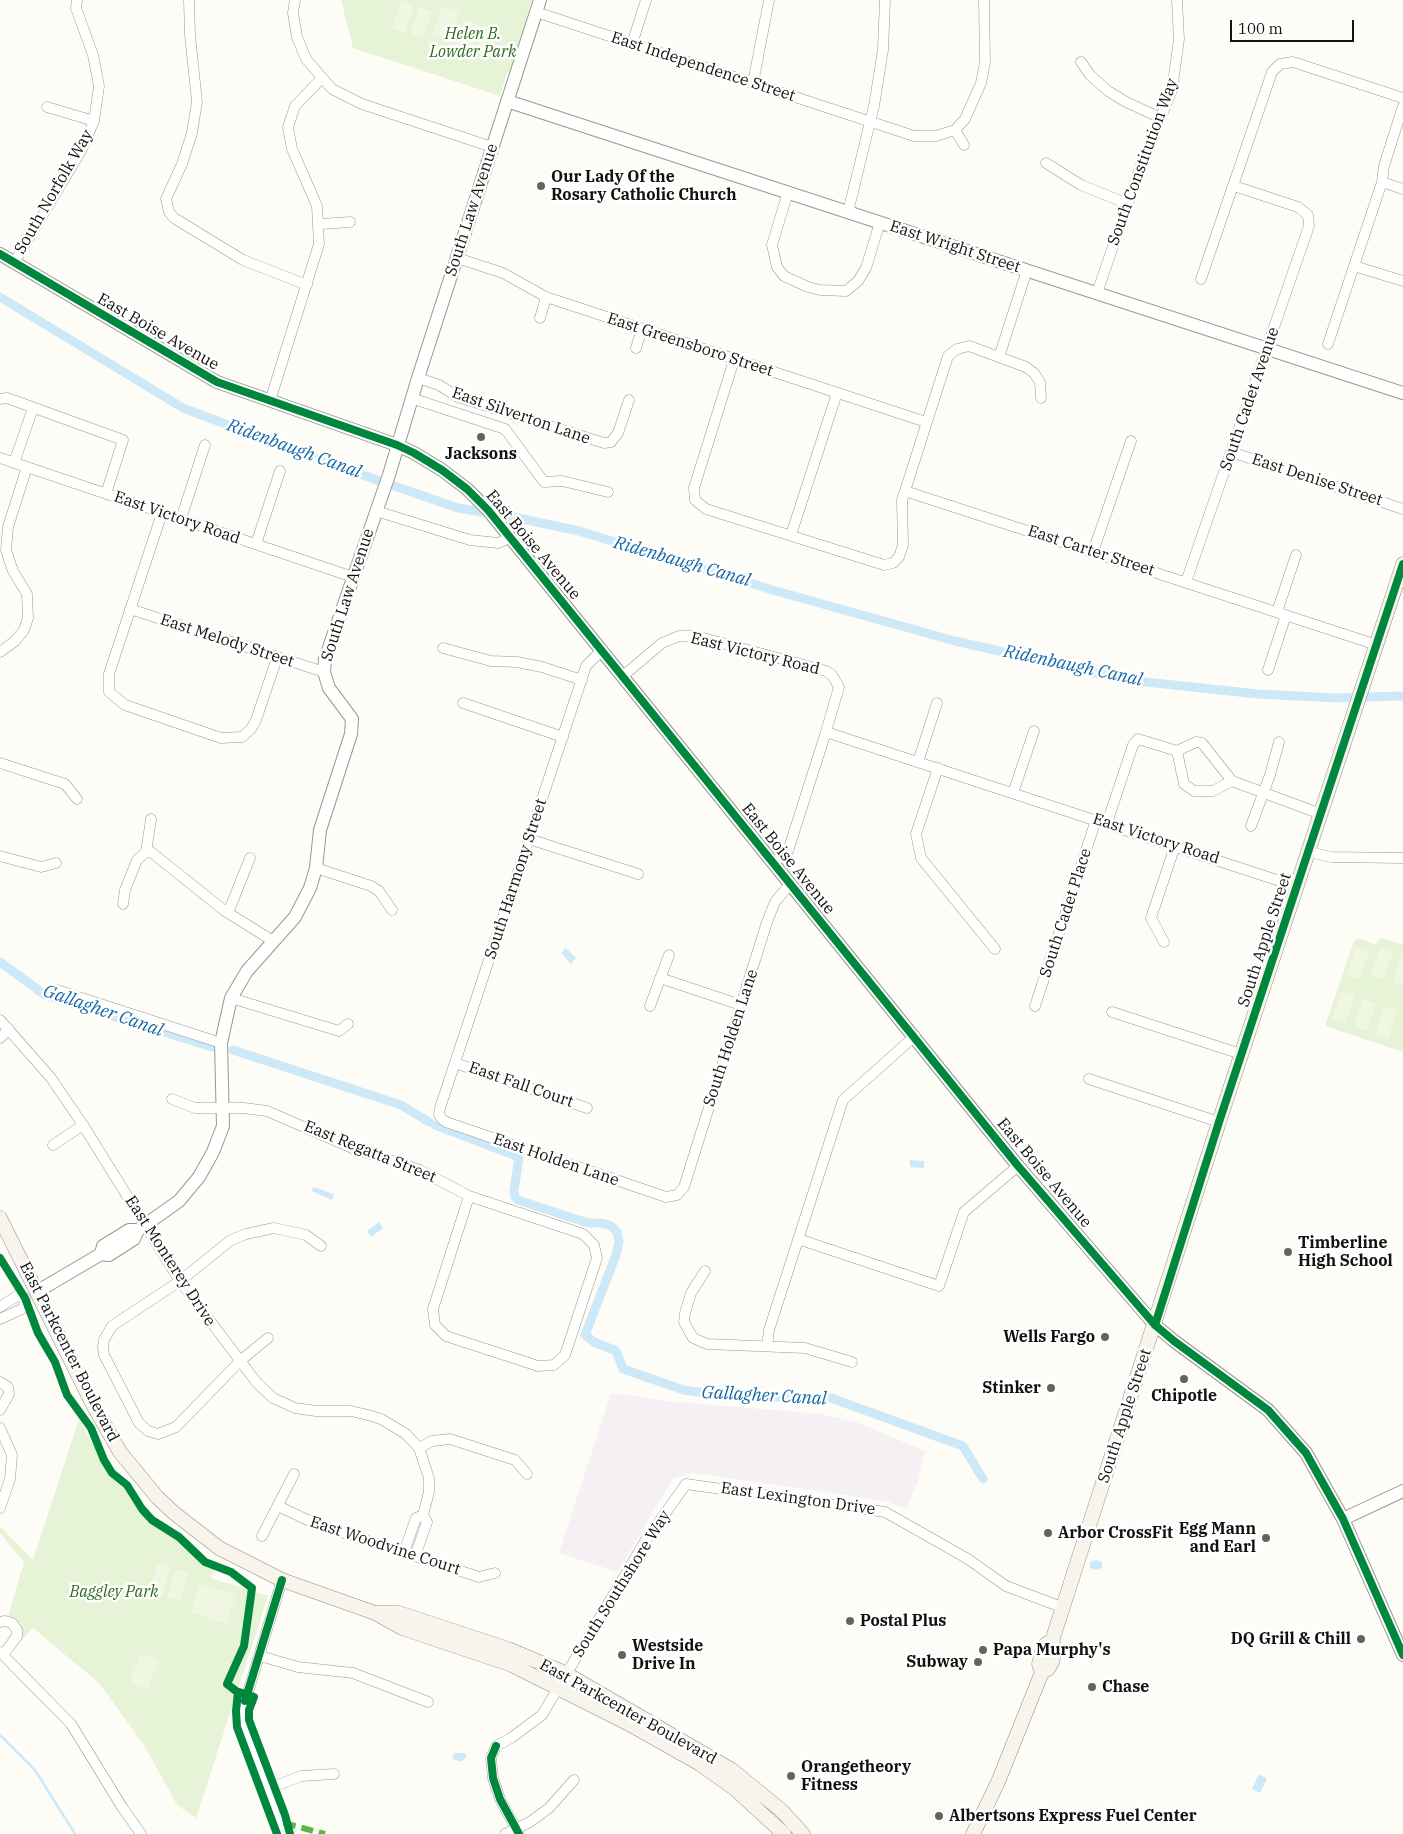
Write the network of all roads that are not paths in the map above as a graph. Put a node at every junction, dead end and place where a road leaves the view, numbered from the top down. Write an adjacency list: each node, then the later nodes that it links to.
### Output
1 (77, 0): 19 (street, South Norfolk Way)
2 (188, 0): 41 (street)
3 (295, 0): 12 (street)
4 (646, 0): 10 (street)
5 (769, 0): 13 (street)
6 (885, 0): 20 (street)
7 (984, 0): 21 (street)
8 (1177, 0): 18 (street, South Constitution Way)
9 (538, 6): 10 (street, East Independence Street); 15 (street, South Law Avenue)
10 (632, 44): 13 (street, East Independence Street)
11 (1081, 62): 18 (street)
12 (321, 79): 23 (street); 33 (street)
13 (753, 83): 20 (street, East Independence Street)
14 (1403, 98): 26 (street)
15 (507, 100): 23 (street, South Law Avenue); 28 (street, East Wright Street)
16 (1403, 106): 25 (street)
17 (47, 107): 19 (street, South Norfolk Way)
18 (1162, 118): 29 (street, South Constitution Way)
19 (94, 121): 36 (street, South Norfolk Way)
20 (870, 121): 21 (street, East Independence Street); 30 (street)
21 (955, 130): 22 (street)
22 (964, 144)
23 (492, 147): 35 (street, South Law Avenue)
24 (1046, 163): 29 (street)
25 (1382, 182): 27 (street); 37 (street)
26 (1234, 186): 39 (street); 48 (street, South Cadet Avenue)
27 (1403, 189)
28 (788, 192): 30 (street, East Wright Street); 32 (street)
29 (1128, 204): 42 (street, South Constitution Way)
30 (848, 212): 32 (street, East Wright Street)
31 (350, 222): 33 (street)
32 (880, 222): 38 (street, East Wright Street)
33 (320, 224): 41 (street)
34 (0, 254): 36 (street, East Boise Avenue)
35 (457, 258): 43 (street, East Greensboro Street); 51 (street, South Law Avenue)
36 (14, 262): 58 (street, East Boise Avenue)
37 (1354, 266): 40 (street); 46 (street)
38 (1027, 270): 42 (street, East Wright Street); 49 (street)
39 (1201, 279)
40 (1403, 282)
41 (307, 285): 58 (street)
42 (1097, 293): 48 (street, East Wright Street)
43 (546, 296): 44 (street); 45 (street, East Greensboro Street)
44 (540, 318)
45 (642, 329): 47 (street); 50 (street, East Greensboro Street)
46 (1328, 344)
47 (636, 348)
48 (1268, 349): 52 (street, East Wright Street); 64 (street, South Cadet Avenue)
49 (999, 357): 56 (street); 60 (street)
50 (734, 360): 53 (street, East Greensboro Street); 77 (street)
51 (418, 378): 55 (street, South Law Avenue); 57 (street, East Silverton Lane)
52 (1403, 393)
53 (837, 394): 60 (street, East Greensboro Street); 77 (street)
54 (0, 398): 59 (street)
55 (411, 398): 62 (street, South Law Avenue); 70 (street)
56 (1041, 398)
57 (629, 400)
58 (270, 401): 62 (street, East Boise Avenue)
59 (33, 408): 66 (street); 71 (street)
60 (926, 422): 69 (street)
61 (1131, 441): 80 (street)
62 (397, 445): 73 (street, South Law Avenue); 78 (street, East Boise Avenue)
63 (205, 446): 75 (street)
64 (1231, 452): 72 (street, East Denise Street); 84 (street, South Cadet Avenue)
65 (0, 458): 66 (street, East Victory Road)
66 (14, 463): 67 (street, East Victory Road)
67 (27, 467): 71 (street, East Victory Road); 76 (street)
68 (280, 471): 79 (street)
69 (904, 490): 77 (street); 80 (street, East Carter Street)
70 (608, 492)
71 (106, 494): 74 (street, East Victory Road)
72 (1403, 509)
73 (376, 511): 78 (street); 83 (street, South Law Avenue)
74 (162, 513): 75 (street, East Victory Road); 85 (street)
75 (181, 519): 79 (street, East Victory Road)
76 (4, 525): 90 (street)
77 (791, 535)
78 (510, 538): 89 (street, East Boise Avenue)
79 (256, 544): 83 (street, East Victory Road)
80 (1093, 552): 84 (street, East Carter Street)
81 (1296, 555): 86 (street)
82 (1403, 564): 87 (main road, South Apple Street)
83 (353, 577): 93 (street, South Law Avenue)
84 (1186, 582): 86 (street, East Carter Street)
85 (130, 609): 91 (street, East Melody Street); 91 (street)
86 (1281, 614): 87 (street, East Carter Street); 92 (street)
87 (1377, 645): 110 (main road, South Apple Street)
88 (443, 648): 95 (street)
89 (602, 650): 94 (street, East Boise Avenue); 95 (street, South Harmony Street)
90 (0, 652)
91 (277, 658): 93 (street, East Melody Street)
92 (1268, 670)
93 (324, 672): 124 (street, South Law Avenue)
94 (623, 676): 99 (street, East Victory Road); 123 (street, East Boise Avenue)
95 (582, 680): 100 (street, South Harmony Street)
96 (463, 703): 100 (street)
97 (937, 703): 103 (street)
98 (1034, 731): 108 (street)
99 (826, 732): 103 (street, East Victory Road); 123 (street)
100 (563, 737): 115 (street, South Harmony Street)
101 (1279, 742): 107 (street)
102 (1177, 751): 106 (street); 106 (street); 113 (street)
103 (918, 762): 105 (street, East Victory Road)
104 (0, 764): 109 (street)
105 (938, 768): 108 (street, East Victory Road); 133 (street)
106 (1232, 781): 107 (street)
107 (1262, 792): 110 (street); 114 (street)
108 (1013, 793): 112 (street, East Victory Road)
109 (77, 799)
110 (1321, 814): 118 (main road, South Apple Street)
111 (151, 819): 117 (street)
112 (1096, 820): 113 (street, East Victory Road); 140 (street, South Cadet Place)
113 (1107, 823): 116 (street, East Victory Road)
114 (1251, 826)
115 (529, 839): 125 (street); 149 (street, South Harmony Street)
116 (1175, 846): 127 (street, East Victory Road); 132 (street)
117 (146, 852): 128 (street); 130 (street)
118 (1309, 852): 121 (street); 127 (main road, South Apple Street)
119 (0, 856): 122 (street)
120 (250, 858): 130 (street)
121 (1403, 858)
122 (56, 863)
123 (773, 863): 126 (street, East Boise Avenue)
124 (316, 868): 129 (street); 131 (street, South Law Avenue)
125 (638, 874)
126 (790, 884): 138 (street, South Holden Lane); 145 (street, East Boise Avenue)
127 (1298, 886): 148 (main road, South Apple Street)
128 (124, 904)
129 (392, 910)
130 (228, 913): 131 (street)
131 (273, 941): 137 (street, South Law Avenue)
132 (1164, 942)
133 (995, 949)
134 (669, 955): 135 (street)
135 (660, 978): 138 (street); 139 (street)
136 (57, 990): 147 (street)
137 (231, 998): 143 (street); 147 (street, South Law Avenue)
138 (741, 1005): 159 (street, South Holden Lane)
139 (650, 1006)
140 (1035, 1006)
141 (1112, 1012): 148 (street)
142 (0, 1020): 144 (street, East Monterey Drive)
143 (348, 1024)
144 (9, 1030): 146 (street); 156 (street, East Monterey Drive)
145 (915, 1036): 158 (street, East Boise Avenue); 163 (street)
146 (0, 1038)
147 (221, 1043): 152 (street, South Law Avenue)
148 (1242, 1054): 155 (main road, South Apple Street)
149 (455, 1063): 153 (street, East Fall Court); 154 (street, South Harmony Street)
150 (1089, 1079): 155 (street)
151 (172, 1099): 152 (street, East Regatta Street)
152 (223, 1108): 160 (street, East Regatta Street); 162 (street, South Law Avenue)
153 (587, 1108)
154 (439, 1115): 159 (street, East Holden Lane)
155 (1219, 1122): 171 (main road, South Apple Street)
156 (83, 1125): 157 (street); 162 (street, East Monterey Drive)
157 (53, 1145)
158 (1018, 1166): 163 (street); 171 (street, East Boise Avenue)
159 (677, 1195)
160 (469, 1196): 160 (street, East Regatta Street)
161 (0, 1218): 167 (main road, East Parkcenter Boulevard)
162 (142, 1228): 166 (street, East Monterey Drive); 167 (street, South Law Avenue)
163 (798, 1239): 173 (street)
164 (321, 1246): 166 (street)
165 (705, 1272): 173 (street)
166 (180, 1281): 174 (street, East Monterey Drive); 174 (street)
167 (38, 1291): 168 (street); 192 (main road, East Parkcenter Boulevard)
168 (25, 1298): 169 (street); 170 (street)
169 (0, 1307)
170 (0, 1320)
171 (1155, 1325): 187 (street, East Boise Avenue); 193 (main road, South Apple Street)
172 (268, 1338): 174 (street)
173 (768, 1346): 175 (street)
174 (240, 1361): 179 (street, East Monterey Drive)
175 (852, 1362)
176 (0, 1382): 177 (street)
177 (0, 1410)
178 (0, 1428): 185 (street)
179 (419, 1448): 181 (street); 186 (street, East Monterey Drive)
180 (294, 1474): 184 (street)
181 (527, 1474)
182 (686, 1484): 193 (street, East Lexington Drive); 199 (street, South Southshore Way)
183 (1403, 1491): 187 (street)
184 (278, 1506): 188 (street); 189 (street, East Woodvine Court)
185 (0, 1508)
186 (424, 1515): 189 (street, East Monterey Drive); 190 (street, East Monterey Drive)
187 (1343, 1519): 197 (street, East Boise Avenue)
188 (262, 1536)
189 (404, 1552): 190 (street, East Woodvine Court)
190 (415, 1556): 191 (street, East Woodvine Court)
191 (495, 1573)
192 (282, 1580): 194 (main road, East Parkcenter Boulevard); 198 (street)
193 (1064, 1608): 211 (main road, South Apple Street)
194 (375, 1613): 199 (main road, East Parkcenter Boulevard); 200 (main road, East Parkcenter Boulevard)
195 (0, 1622): 196 (street)
196 (2, 1654): 206 (street)
197 (1403, 1654)
198 (260, 1656): 201 (street); 204 (street)
199 (566, 1673): 200 (street, South Southshore Way); 210 (main road, East Parkcenter Boulevard)
200 (558, 1686): 205 (street, South Southshore Way); 209 (main road, East Parkcenter Boulevard)
201 (428, 1702)
202 (334, 1774): 204 (street)
203 (574, 1780): 205 (street)
204 (268, 1789): 207 (street)
205 (518, 1831): 208 (street)
206 (142, 1834)
207 (283, 1834)
208 (505, 1834)
209 (784, 1834)
210 (803, 1834)
211 (973, 1834)

